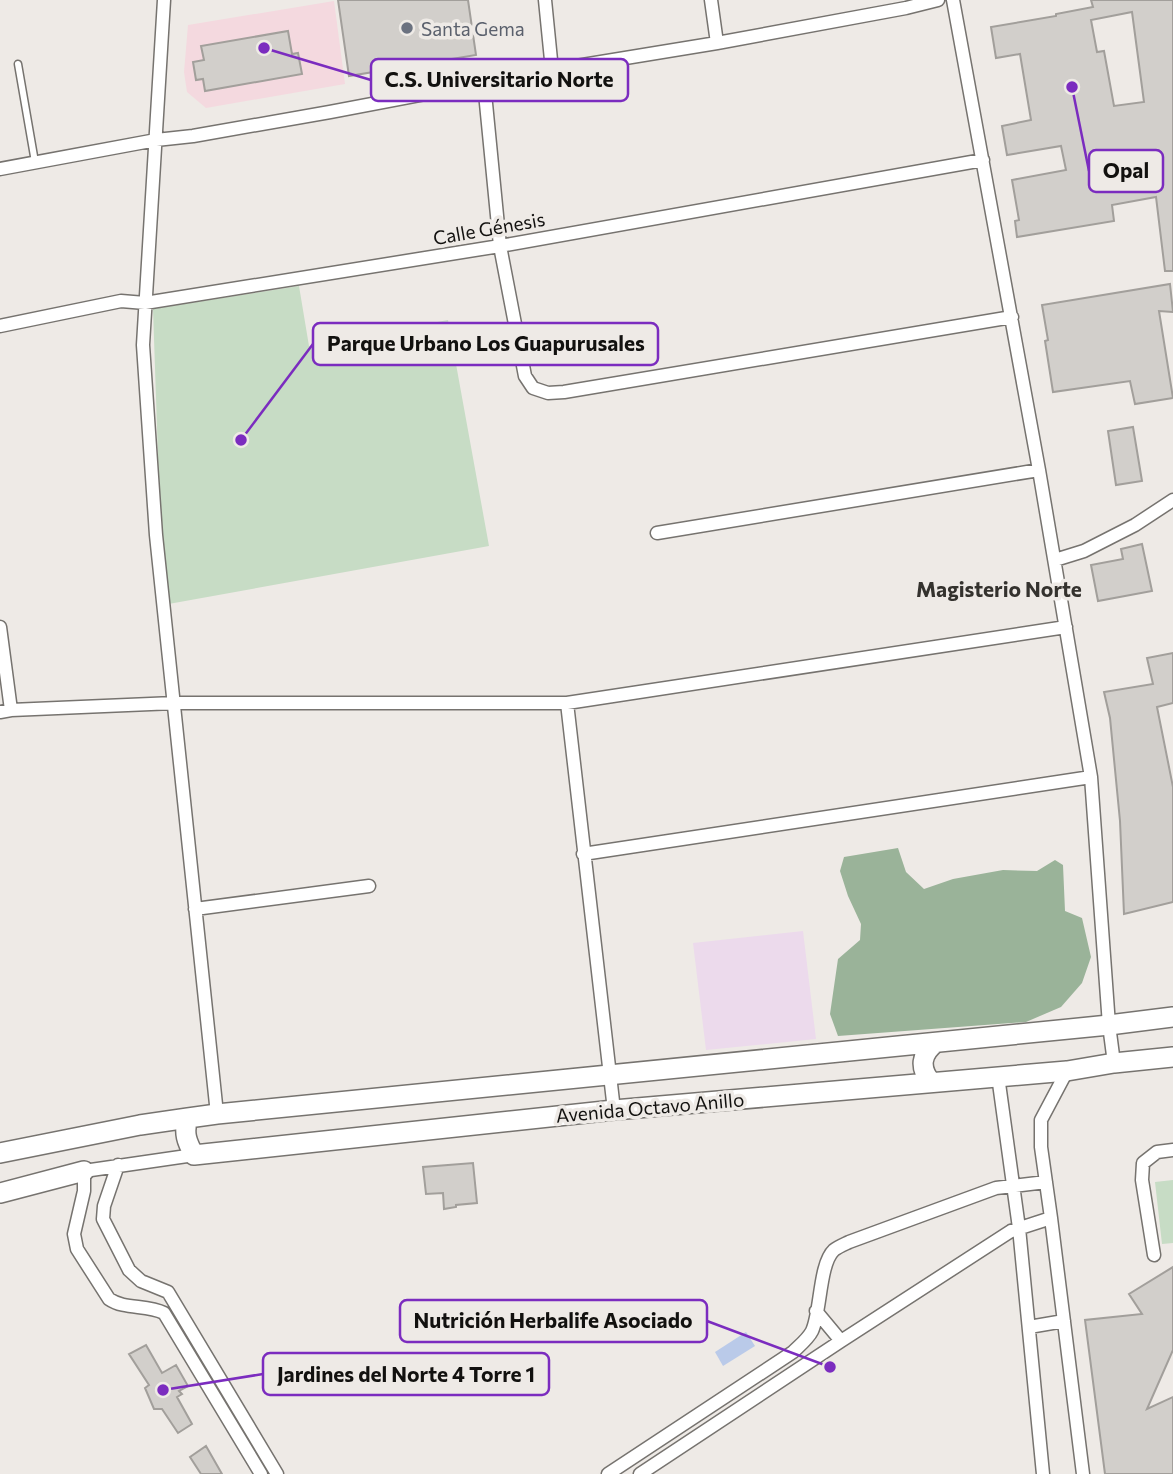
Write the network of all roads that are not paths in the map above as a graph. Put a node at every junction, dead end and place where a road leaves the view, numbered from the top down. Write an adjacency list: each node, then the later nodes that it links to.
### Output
1 (164, 0): 10 (street)
2 (545, 0): 8 (street)
3 (711, 0): 6 (street)
4 (938, 0): 6 (street)
5 (953, 0): 11 (street)
6 (717, 43): 8 (street)
7 (18, 64): 12 (lane)
8 (552, 70): 9 (street)
9 (484, 83): 10 (street); 14 (street)
10 (156, 140): 12 (street); 15 (street)
11 (983, 160): 14 (street, Calle Génesis); 16 (street)
12 (36, 163): 13 (street)
13 (0, 169)
14 (500, 246): 15 (street, Calle Génesis); 16 (street)
15 (145, 303): 17 (street, Calle Génesis); 24 (street)
16 (1012, 317): 18 (street)
17 (0, 326)
18 (1040, 470): 20 (street); 21 (street)
19 (1173, 500): 21 (street)
20 (657, 533)
21 (1055, 560): 23 (street)
22 (0, 627): 26 (street)
23 (1066, 628): 25 (street); 27 (street)
24 (174, 703): 25 (street); 26 (street); 30 (street)
25 (567, 703): 28 (street)
26 (6, 711)
27 (1091, 777): 28 (street); 32 (street)
28 (583, 854): 37 (street)
29 (369, 886): 30 (street)
30 (195, 909): 41 (street)
31 (1173, 1017): 32 (street, Avenida Octavo Anillo)
32 (1109, 1025): 33 (street, Avenida Octavo Anillo); 35 (street)
33 (935, 1043): 37 (street, Avenida Octavo Anillo); 39 (street)
34 (1173, 1056): 35 (street, Avenida Octavo Anillo)
35 (1114, 1063): 36 (street, Avenida Octavo Anillo)
36 (1067, 1071): 38 (street, Avenida Octavo Anillo); 48 (street)
37 (610, 1075): 40 (street); 41 (street, Avenida Octavo Anillo)
38 (998, 1076): 39 (street, Avenida Octavo Anillo); 49 (street)
39 (931, 1082): 40 (street, Avenida Octavo Anillo)
40 (614, 1110): 45 (street, Avenida Octavo Anillo)
41 (217, 1114): 42 (street, Avenida Octavo Anillo)
42 (188, 1118): 44 (street, Avenida Octavo Anillo); 45 (street)
43 (1173, 1150): 53 (street)
44 (0, 1153)
45 (194, 1155): 46 (street)
46 (118, 1166): 47 (street); 59 (street)
47 (84, 1171): 50 (street); 58 (street)
48 (1046, 1182): 49 (street); 51 (street)
49 (1013, 1186): 52 (street); 54 (street)
50 (0, 1193)
51 (1051, 1218): 52 (street); 55 (street)
52 (1019, 1228): 56 (street); 57 (street)
53 (1154, 1255)
54 (816, 1311): 57 (street); 60 (street)
55 (1064, 1321): 56 (street); 63 (street)
56 (1029, 1327): 62 (street)
57 (841, 1341): 61 (street)
58 (261, 1474)
59 (277, 1474)
60 (608, 1474)
61 (640, 1474)
62 (1043, 1474)
63 (1083, 1474)

